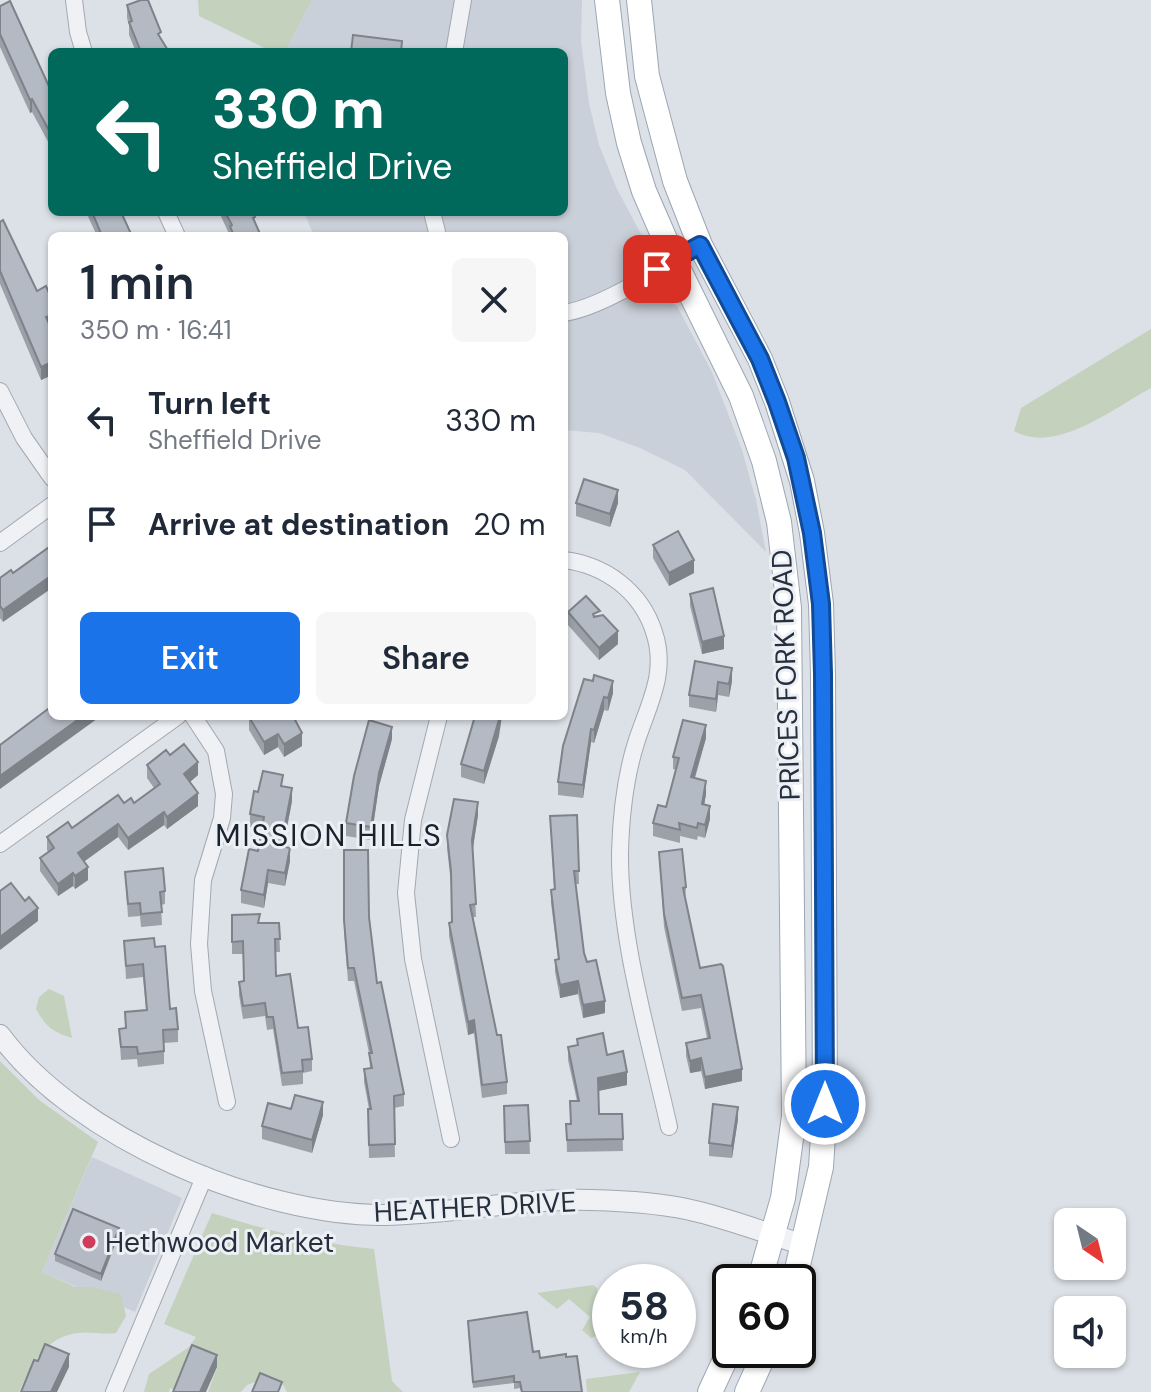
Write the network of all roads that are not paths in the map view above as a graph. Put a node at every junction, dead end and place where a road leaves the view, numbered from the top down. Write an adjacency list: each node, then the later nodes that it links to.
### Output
1 (74, 0): 5 (street)
2 (463, 0): 6 (street)
3 (607, 0): 8 (main road, PRICES FORK ROAD)
4 (639, 0): 7 (main road, PRICES FORK ROAD)
5 (83, 48)
6 (455, 48)
7 (700, 245): 8 (street); 25 (main road, PRICES FORK ROAD)
8 (674, 260): 9 (street); 24 (main road, PRICES FORK ROAD)
9 (568, 312)
10 (0, 391): 11 (street)
11 (48, 472)
12 (48, 508): 13 (street)
13 (0, 543)
14 (568, 561): 21 (street)
15 (172, 720): 18 (street)
16 (196, 720): 20 (street)
17 (438, 720): 22 (street)
18 (0, 844)
19 (0, 1035): 23 (street, HEATHER DRIVE)
20 (227, 1102)
21 (669, 1127)
22 (451, 1139)
23 (205, 1175): 24 (street, HEATHER DRIVE); 30 (street)
24 (774, 1235): 25 (street, HEATHER DRIVE); 26 (main road, PRICES FORK ROAD)
25 (804, 1245): 27 (main road, PRICES FORK ROAD)
26 (765, 1264)
27 (799, 1264)
28 (721, 1368): 31 (main road)
29 (758, 1368): 32 (main road)
30 (114, 1392)
31 (710, 1392)
32 (747, 1392)

